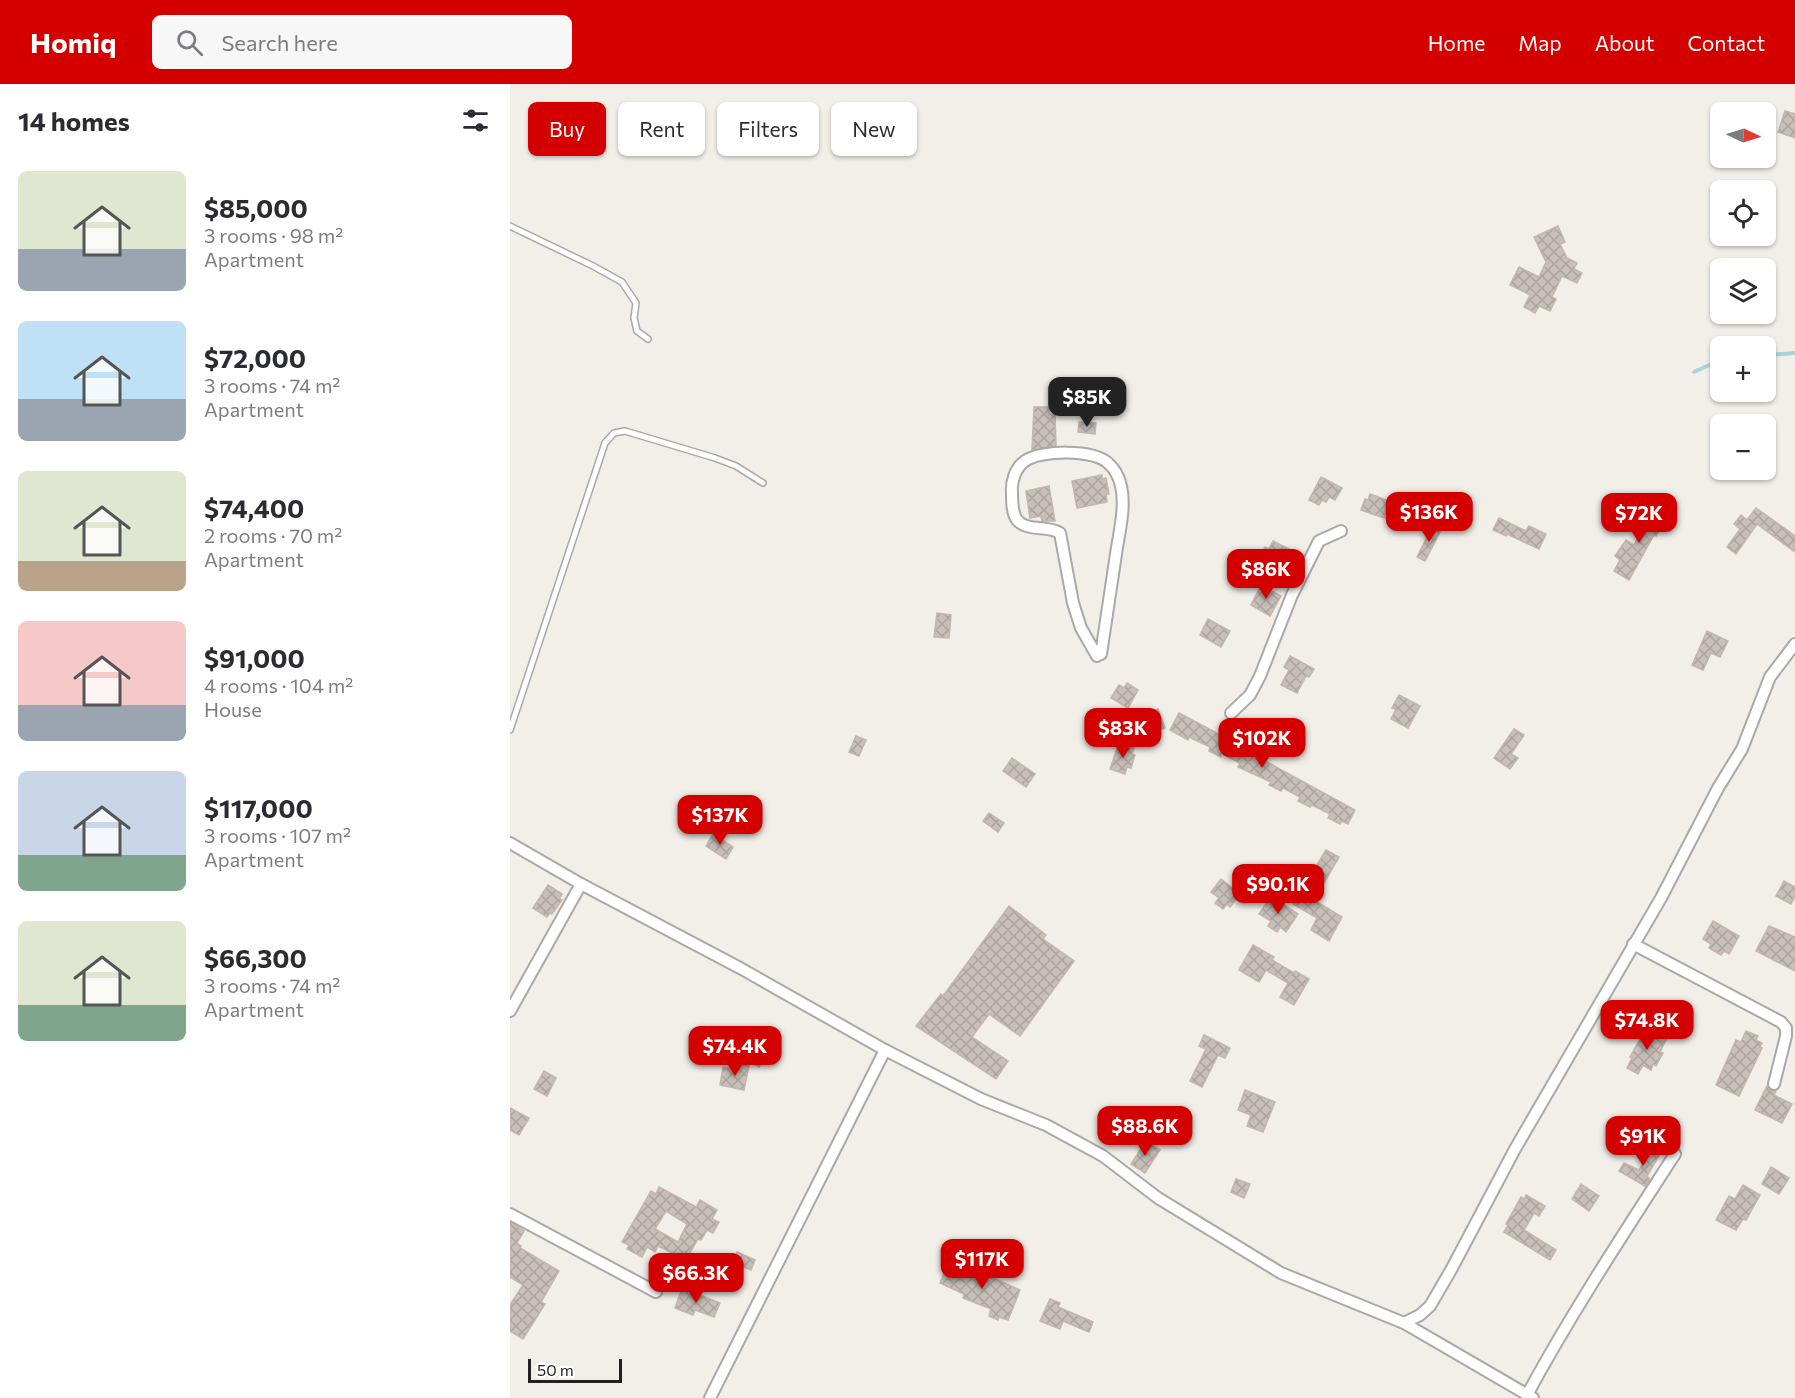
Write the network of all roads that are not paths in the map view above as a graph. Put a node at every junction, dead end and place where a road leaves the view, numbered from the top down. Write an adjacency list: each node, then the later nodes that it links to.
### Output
1 (510, 226): 2 (lane)
2 (648, 339)
3 (763, 483): 8 (lane)
4 (1341, 531): 7 (street)
5 (1795, 644): 11 (street)
6 (1099, 655): 6 (street)
7 (1231, 714)
8 (510, 730)
9 (510, 843): 10 (street)
10 (581, 884): 12 (street); 13 (street)
11 (1633, 945): 14 (street); 18 (street)
12 (510, 1011)
13 (885, 1050): 18 (street); 20 (street)
14 (1774, 1084)
15 (1675, 1154): 19 (street)
16 (510, 1214): 17 (street)
17 (656, 1292)
18 (1404, 1323): 19 (street)
19 (1530, 1396)
20 (710, 1398)

